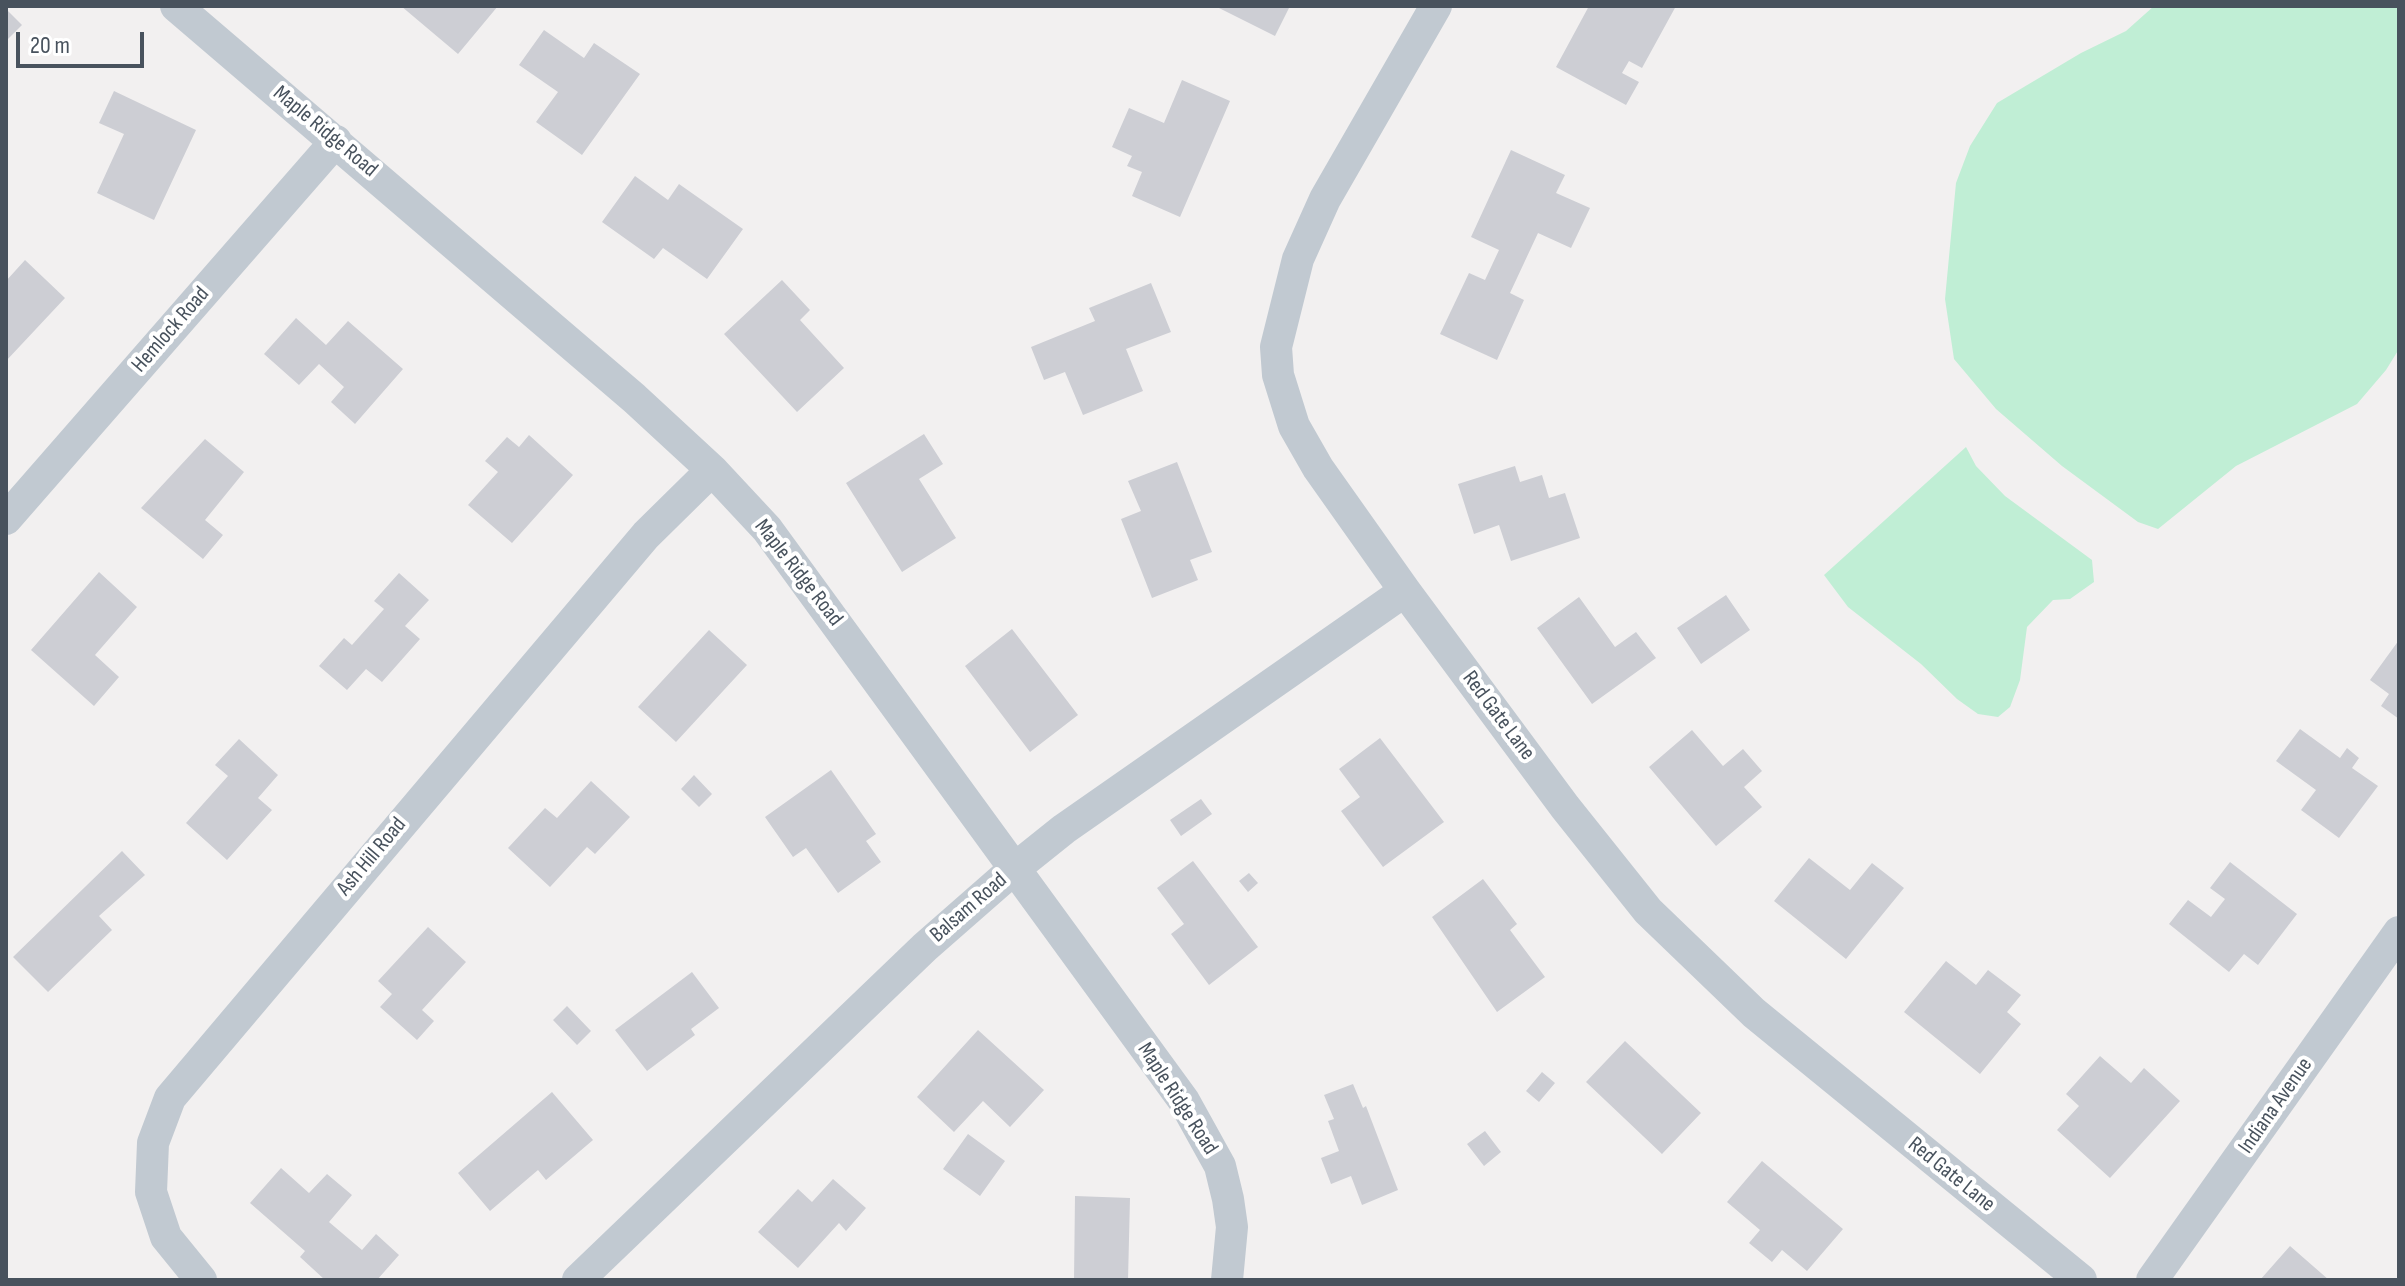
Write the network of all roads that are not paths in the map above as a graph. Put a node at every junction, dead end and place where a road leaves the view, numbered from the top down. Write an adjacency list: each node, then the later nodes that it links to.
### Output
1 (176, 6): 3 (street, Maple Ridge Road)
2 (1436, 6): 6 (street, Red Gate Lane)
3 (336, 141): 4 (street, Maple Ridge Road); 5 (street, Hemlock Road)
4 (712, 470): 7 (street, Maple Ridge Road); 9 (street, Ash Hill Road)
5 (6, 519)
6 (1405, 591): 7 (street, Balsam Road); 12 (street, Red Gate Lane)
7 (1014, 869): 10 (street, Balsam Road); 11 (street, Maple Ridge Road)
8 (2399, 932): 13 (street, Indiana Avenue)
9 (201, 1280)
10 (578, 1280)
11 (1227, 1280)
12 (2081, 1280)
13 (2152, 1280)

